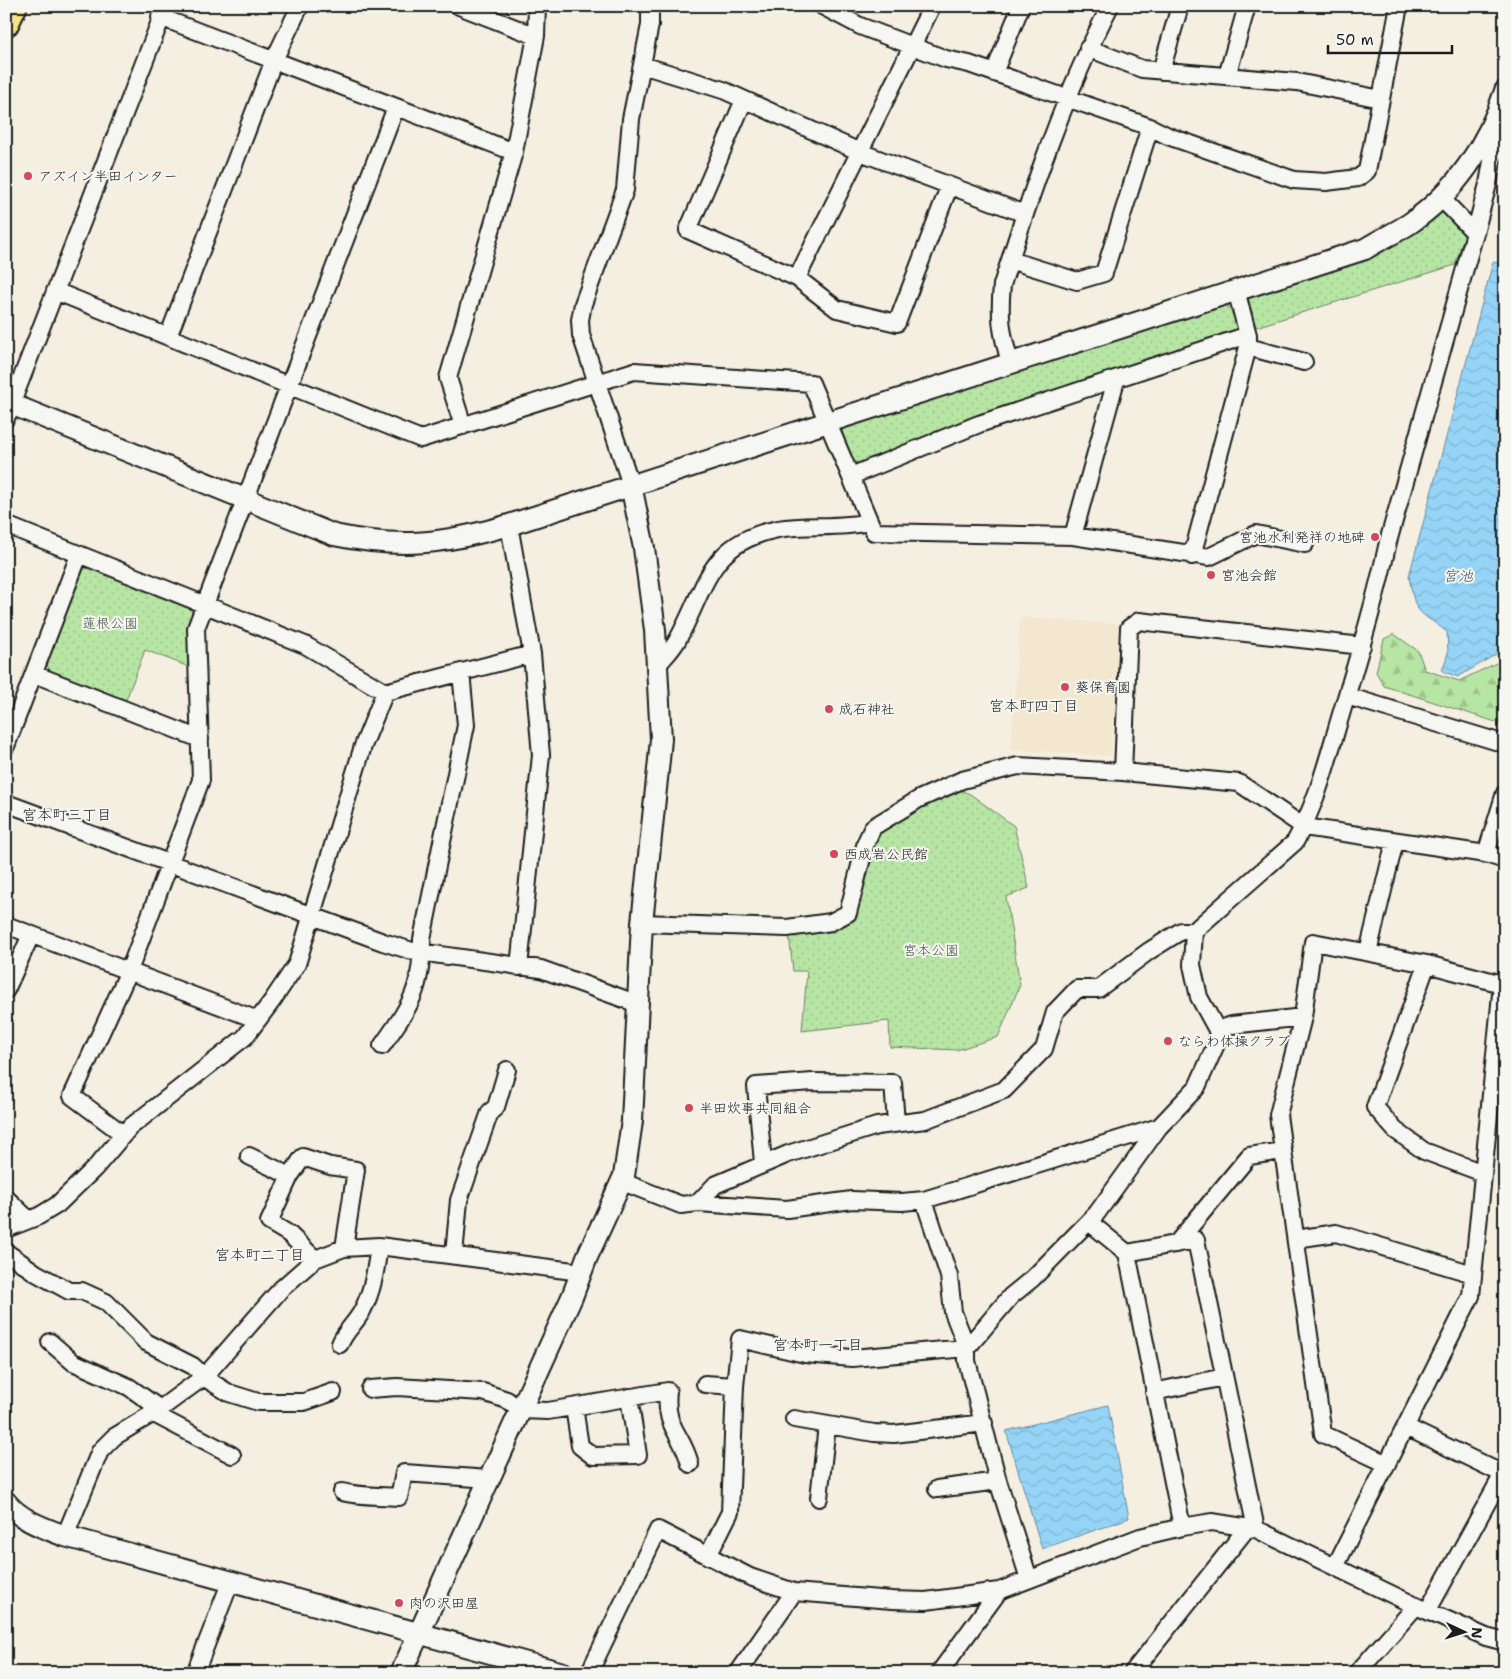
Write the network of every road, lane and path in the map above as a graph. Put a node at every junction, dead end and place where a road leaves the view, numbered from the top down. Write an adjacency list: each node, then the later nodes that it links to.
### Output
1 (14, 6): 14 (main road)
2 (300, 6): 18 (street)
3 (459, 6): 15 (street)
4 (537, 6): 15 (street)
5 (650, 6): 19 (street)
6 (822, 6): 16 (street)
7 (932, 6): 16 (street)
8 (1021, 6): 21 (street)
9 (1110, 6): 17 (street)
10 (1180, 6): 20 (street)
11 (1247, 6): 22 (street)
12 (1399, 6): 26 (street)
13 (163, 11): 18 (street); 40 (street)
14 (6, 23)
15 (536, 36): 29 (street)
16 (914, 47): 21 (street); 30 (street)
17 (1088, 48): 20 (street); 24 (street)
18 (274, 60): 27 (street); 41 (street)
19 (642, 65): 25 (street); 46 (street)
20 (1161, 71): 22 (street)
21 (994, 73): 24 (street)
22 (1227, 76): 26 (street)
23 (1505, 92): 31 (street); 32 (street)
24 (1067, 98): 28 (street); 35 (street)
25 (744, 100): 30 (street); 38 (street)
26 (1381, 100): 28 (street)
27 (396, 107): 29 (street); 47 (street)
28 (1150, 127): 37 (street)
29 (514, 152): 50 (street)
30 (860, 152): 33 (street); 38 (street)
31 (1469, 166): 32 (street); 34 (street)
32 (1488, 184): 36 (street)
33 (949, 187): 35 (street); 38 (street)
34 (1441, 198): 36 (street); 39 (street)
35 (1025, 214): 37 (street)
36 (1475, 233): 62 (street)
37 (1010, 260): 43 (street)
38 (797, 278)
39 (1236, 290): 42 (street); 43 (street)
40 (55, 291): 41 (street); 48 (street)
41 (168, 337): 47 (street)
42 (1248, 341): 44 (street); 45 (street); 60 (street)
43 (1010, 362): 49 (street)
44 (1304, 362)
45 (1116, 380): 51 (street); 57 (street)
46 (597, 383): 49 (street); 50 (street); 52 (street)
47 (289, 385): 50 (street); 53 (street)
48 (8, 408): 53 (street)
49 (827, 422): 51 (street); 52 (street)
50 (463, 426)
51 (851, 476): 54 (street)
52 (631, 485): 56 (street); 64 (street)
53 (246, 499): 56 (street); 61 (street)
54 (869, 522): 57 (street); 64 (street)
55 (6, 525): 59 (street)
56 (509, 525): 63 (street)
57 (1073, 536): 60 (street)
58 (1305, 544): 60 (street)
59 (79, 555): 61 (street); 66 (street)
60 (1192, 556)
61 (205, 606): 67 (street); 69 (street)
62 (1362, 646): 68 (street); 72 (street)
63 (532, 654): 65 (street); 88 (street)
64 (657, 666): 81 (street)
65 (462, 672): 67 (street); 85 (street)
66 (34, 674): 69 (street); 71 (street)
67 (385, 692): 80 (street)
68 (1347, 696): 70 (street); 75 (street)
69 (200, 738): 79 (street)
70 (1505, 744)
71 (6, 746)
72 (1123, 772): 75 (street); 81 (street)
73 (1505, 793): 77 (street)
74 (6, 802): 79 (street)
75 (1304, 826): 76 (street); 83 (street)
76 (1395, 841): 77 (street); 86 (street)
77 (1486, 854): 78 (street)
78 (1505, 860)
79 (169, 864): 80 (street); 89 (street)
80 (312, 918): 85 (street); 93 (street)
81 (642, 923): 91 (street)
82 (6, 926): 84 (street)
83 (1194, 931): 94 (street); 97 (street)
84 (31, 935): 89 (street); 90 (street)
85 (422, 952): 88 (street); 95 (street)
86 (1368, 952): 87 (street); 92 (street)
87 (1427, 964): 103 (street); 103 (street)
88 (519, 967): 91 (street)
89 (129, 971): 93 (street); 99 (street)
90 (6, 990)
91 (638, 1004): 105 (street)
92 (1303, 1017): 94 (street); 100 (street)
93 (258, 1020): 99 (street)
94 (1218, 1030): 98 (street)
95 (382, 1046)
96 (507, 1070): 118 (street)
97 (896, 1124): 102 (street); 102 (street)
98 (1159, 1127): 107 (street); 110 (street)
99 (124, 1134): 109 (street)
100 (1282, 1151): 112 (street); 113 (street)
101 (249, 1156): 104 (street)
102 (763, 1163): 108 (street)
103 (1483, 1173): 121 (street)
104 (290, 1176): 115 (street); 119 (street)
105 (623, 1182): 108 (street); 120 (street)
106 (6, 1198): 109 (street)
107 (924, 1200): 108 (street); 124 (street)
108 (698, 1203)
109 (29, 1220): 111 (street)
110 (1089, 1222): 117 (street); 124 (street)
111 (6, 1228)
112 (1296, 1239): 121 (street); 142 (street)
113 (1176, 1244): 117 (street); 126 (street)
114 (380, 1246): 115 (street); 118 (street); 123 (street)
115 (344, 1248): 119 (street)
116 (6, 1252): 125 (street)
117 (1127, 1253): 131 (street)
118 (454, 1255): 120 (street)
119 (315, 1258): 125 (street)
120 (582, 1272): 134 (street)
121 (1473, 1274): 139 (street)
122 (50, 1342): 135 (street)
123 (340, 1344)
124 (967, 1348): 128 (street); 137 (street)
125 (205, 1376): 130 (street); 135 (street)
126 (1224, 1377): 131 (street); 150 (street)
127 (705, 1384): 128 (street)
128 (735, 1386): 152 (street)
129 (370, 1389): 134 (street)
130 (333, 1392)
131 (1154, 1392): 149 (street)
132 (629, 1397): 133 (street); 133 (street); 141 (street)
133 (574, 1407): 134 (street)
134 (520, 1410): 143 (street)
135 (156, 1411): 140 (street); 151 (street)
136 (794, 1419): 138 (street)
137 (984, 1423): 138 (street); 144 (street)
138 (827, 1424): 147 (street)
139 (1406, 1427): 142 (street); 158 (street)
140 (232, 1455)
141 (690, 1464)
142 (1387, 1464): 153 (street)
143 (490, 1479): 146 (street); 159 (street)
144 (998, 1481): 145 (street); 154 (street)
145 (938, 1490)
146 (342, 1492)
147 (819, 1498)
148 (8, 1507): 151 (street)
149 (1182, 1527): 150 (street); 154 (street)
150 (1252, 1528): 153 (street); 167 (street)
151 (64, 1536): 155 (street)
152 (708, 1556): 157 (street); 164 (street)
153 (1336, 1565): 158 (street)
154 (1029, 1579): 156 (street)
155 (230, 1583): 159 (street); 161 (street)
156 (999, 1591): 157 (street); 166 (street)
157 (794, 1592): 165 (street)
158 (1422, 1608): 160 (street); 168 (street)
159 (417, 1635): 162 (street); 163 (street)
160 (1505, 1642)
161 (196, 1673)
162 (401, 1673)
163 (563, 1673)
164 (589, 1673)
165 (738, 1673)
166 (939, 1673)
167 (1132, 1673)
168 (1357, 1673)

